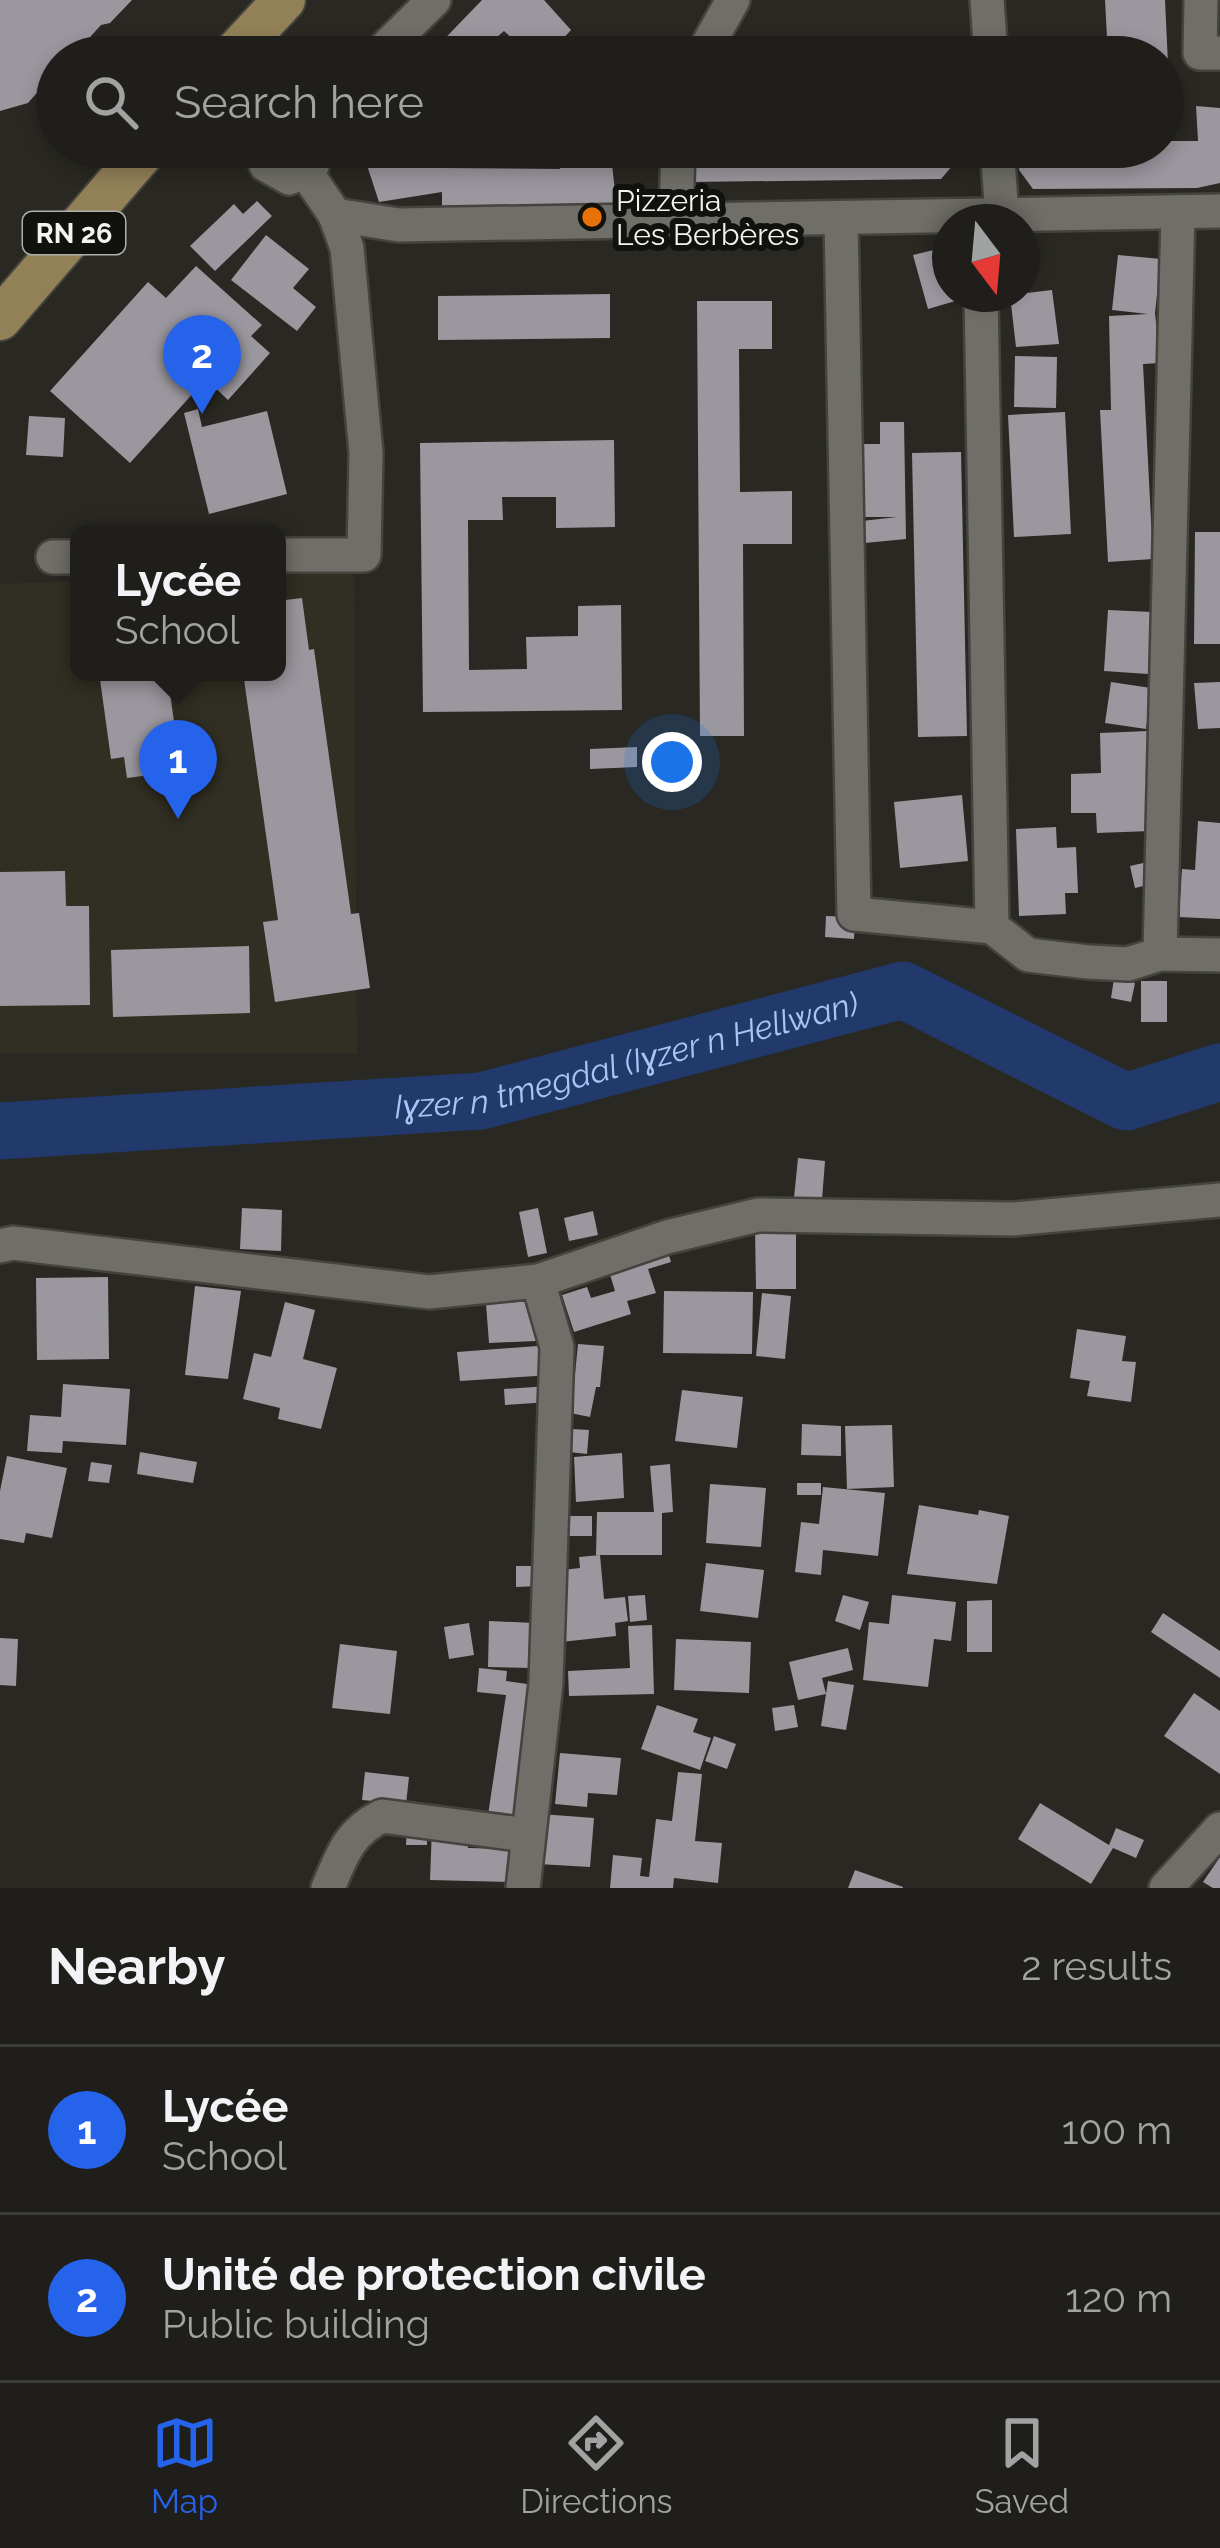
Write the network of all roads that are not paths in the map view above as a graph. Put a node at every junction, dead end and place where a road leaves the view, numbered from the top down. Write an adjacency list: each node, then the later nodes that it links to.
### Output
1 (284, 0): 6 (main road)
2 (434, 0): 7 (street)
3 (733, 0): 8 (street)
4 (988, 0): 9 (street)
5 (1201, 0): 10 (street)
6 (251, 36)
7 (397, 36)
8 (713, 36)
9 (990, 36)
10 (1220, 53)
11 (130, 168): 26 (main road, RN 26)
12 (269, 168): 13 (street)
13 (302, 168)
14 (315, 168): 20 (street)
15 (677, 168): 24 (street)
16 (994, 168): 17 (street)
17 (989, 204)
18 (1220, 211): 19 (street)
19 (1178, 212): 21 (street); 29 (street)
20 (335, 215): 24 (street); 27 (street)
21 (1040, 216)
22 (932, 217): 23 (street)
23 (841, 218): 24 (street); 28 (street)
24 (676, 220)
25 (982, 312): 28 (street)
26 (0, 319)
27 (286, 555)
28 (992, 927): 29 (street)
29 (1160, 954): 30 (street)
30 (1220, 955)
31 (1220, 1200): 33 (street)
32 (0, 1246): 33 (street)
33 (538, 1281): 35 (street)
34 (1220, 1829): 38 (street)
35 (527, 1835): 36 (street); 37 (street)
36 (328, 1888)
37 (524, 1888)
38 (1166, 1888)

